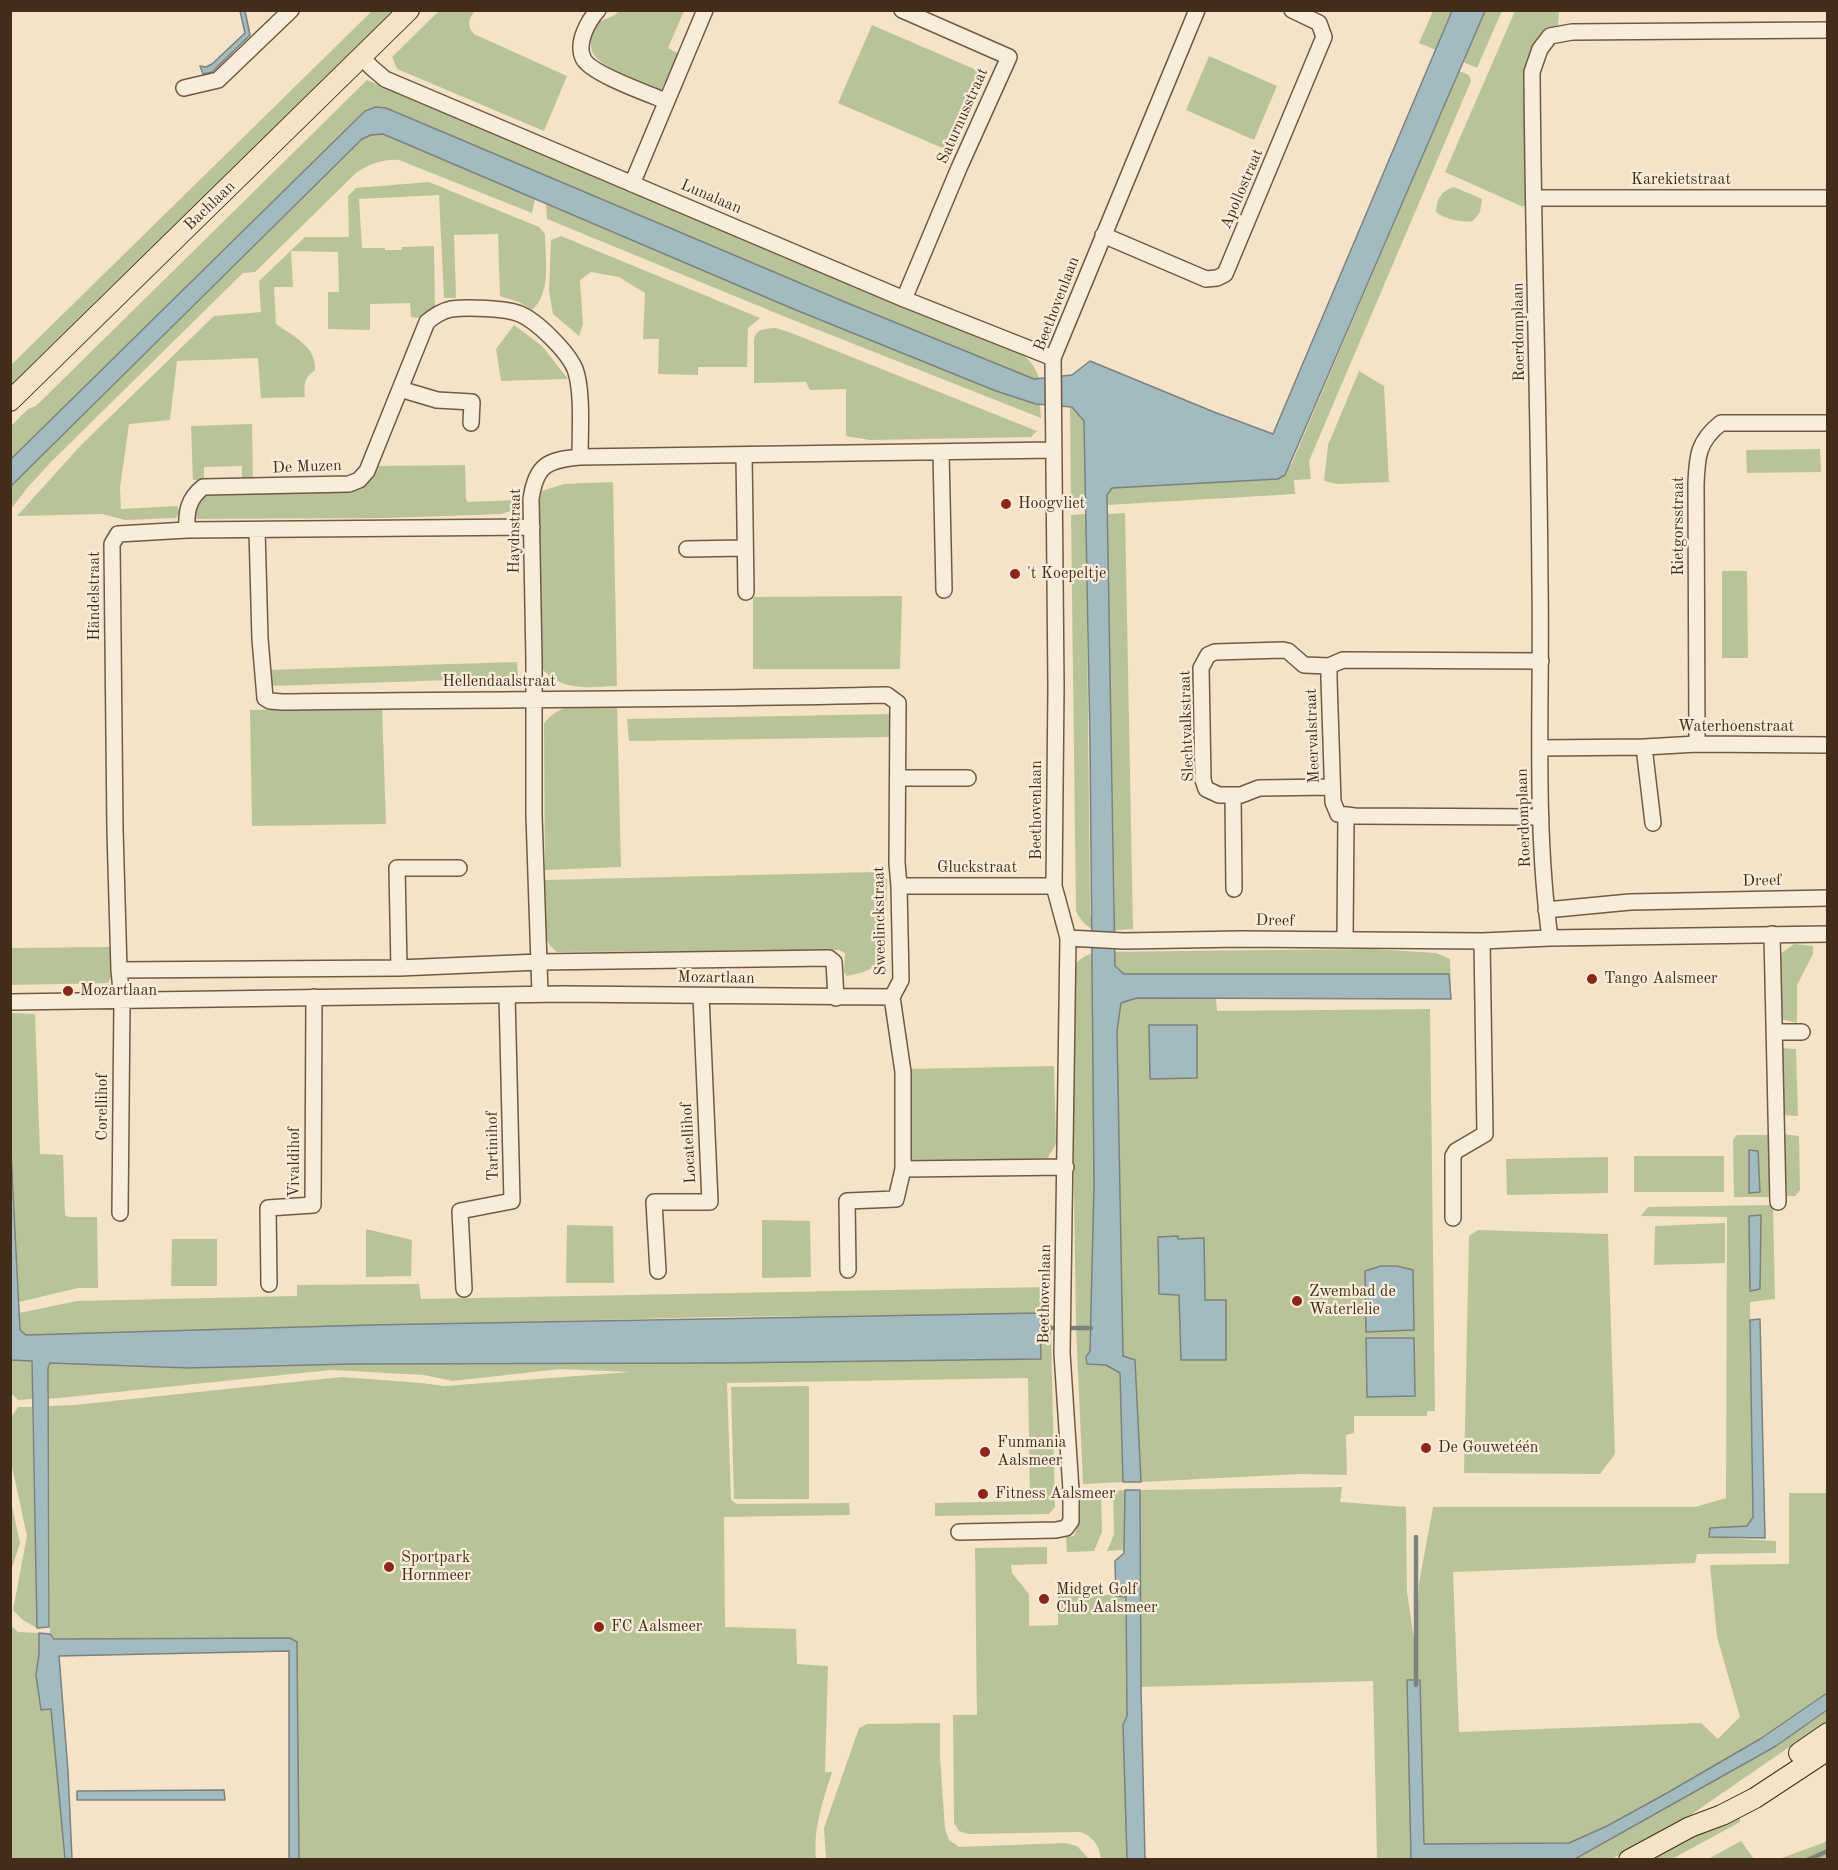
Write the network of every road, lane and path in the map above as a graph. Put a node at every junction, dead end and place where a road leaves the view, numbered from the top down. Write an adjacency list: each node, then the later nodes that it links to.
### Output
1 (291, 10): 10 (street)
2 (409, 10): 9 (main road, Bachlaan)
3 (598, 10): 11 (street)
4 (705, 10): 11 (street)
5 (902, 10): 16 (street, Saturnusstraat)
6 (1197, 10): 15 (street, Beethovenlaan)
7 (1292, 10): 15 (street, Apollostraat)
8 (1827, 30): 13 (street, Roerdomplaan)
9 (362, 57): 12 (street, Lunalaan); 19 (main road, Bachlaan)
10 (184, 87)
11 (666, 101): 12 (street)
12 (632, 184): 16 (street, Lunalaan)
13 (1534, 198): 14 (street, Karekietstraat); 33 (street, Roerdomplaan)
14 (1827, 198)
15 (1103, 235): 17 (street, Beethovenlaan)
16 (904, 299): 17 (street, Lunalaan)
17 (1053, 358): 22 (street, Beethovenlaan)
18 (400, 389): 20 (street); 25 (street, De Muzen); 27 (street, De Muzen)
19 (10, 402)
20 (471, 423)
21 (1827, 423): 37 (street, Rietgorsstraat)
22 (1054, 450): 23 (street, Haydnstraat); 50 (street, Beethovenlaan)
23 (941, 452): 24 (street, Haydnstraat); 31 (street)
24 (744, 455): 25 (street, Haydnstraat); 29 (street)
25 (580, 457): 26 (street, Haydnstraat)
26 (532, 527): 28 (street, Händelstraat); 35 (street, Haydnstraat)
27 (187, 530): 28 (street, Händelstraat); 62 (street, Händelstraat)
28 (257, 530): 35 (street, Hellendaalstraat)
29 (745, 548): 30 (street); 32 (street)
30 (687, 549)
31 (944, 590)
32 (746, 592)
33 (1541, 661): 34 (street, Meervalstraat); 40 (street, Roerdomplaan)
34 (1329, 666): 43 (street, Meervalstraat); 44 (street, Slechtvalkstraat)
35 (533, 699): 36 (street, Hellendaalstraat); 60 (street, Haydnstraat)
36 (898, 703): 41 (street, Sweelinckstraat)
37 (1697, 744): 38 (street, Waterhoenstraat); 39 (street, Waterhoenstraat)
38 (1827, 745)
39 (1644, 747): 40 (street, Waterhoenstraat); 47 (street)
40 (1540, 748): 46 (street, Roerdomplaan)
41 (898, 778): 42 (street); 49 (street, Sweelinckstraat)
42 (968, 778)
43 (1332, 787): 44 (street, Slechtvalkstraat); 45 (street, Meervalstraat)
44 (1233, 795): 51 (street)
45 (1346, 815): 46 (street); 58 (street)
46 (1541, 817): 53 (street, Roerdomplaan)
47 (1653, 823)
48 (459, 867): 61 (street)
49 (899, 886): 50 (street, Gluckstraat); 67 (street, Sweelinckstraat)
50 (1054, 886): 56 (street, Beethovenlaan)
51 (1234, 889)
52 (1827, 898): 53 (street, Dreef)
53 (1546, 910): 57 (street)
54 (1772, 934): 55 (street, Dreef); 57 (street, Dreef); 71 (street)
55 (1827, 934)
56 (1068, 938): 58 (street, Dreef); 73 (street, Beethovenlaan)
57 (1550, 938): 59 (street, Dreef)
58 (1345, 940): 59 (street, Dreef)
59 (1482, 942): 77 (street)
60 (539, 962): 61 (street); 63 (street); 68 (street)
61 (399, 968): 62 (street)
62 (119, 970): 69 (street, Händelstraat)
63 (540, 994): 64 (street, Mozartlaan); 65 (street, Mozartlaan)
64 (507, 996): 66 (street, Mozartlaan); 81 (street, Tartinihof)
65 (701, 996): 68 (street, Mozartlaan); 78 (street, Locatellihof)
66 (314, 997): 69 (street, Mozartlaan); 80 (street, Vivaldihof)
67 (892, 997): 68 (street, Mozartlaan); 74 (street, Sweelinckstraat)
68 (836, 998)
69 (122, 1001): 70 (street, Mozartlaan); 76 (street, Corellihof)
70 (10, 1002)
71 (1774, 1032): 72 (street); 75 (street)
72 (1802, 1032)
73 (1066, 1167): 74 (street); 82 (street, Beethovenlaan)
74 (903, 1169): 79 (street, Sweelinckstraat)
75 (1778, 1202)
76 (120, 1214)
77 (1453, 1218)
78 (658, 1270)
79 (848, 1270)
80 (269, 1284)
81 (464, 1289)
82 (959, 1532)
83 (1827, 1733): 85 (main road)
84 (1827, 1750): 85 (main road)
85 (1690, 1827): 86 (main road)
86 (1629, 1860)

